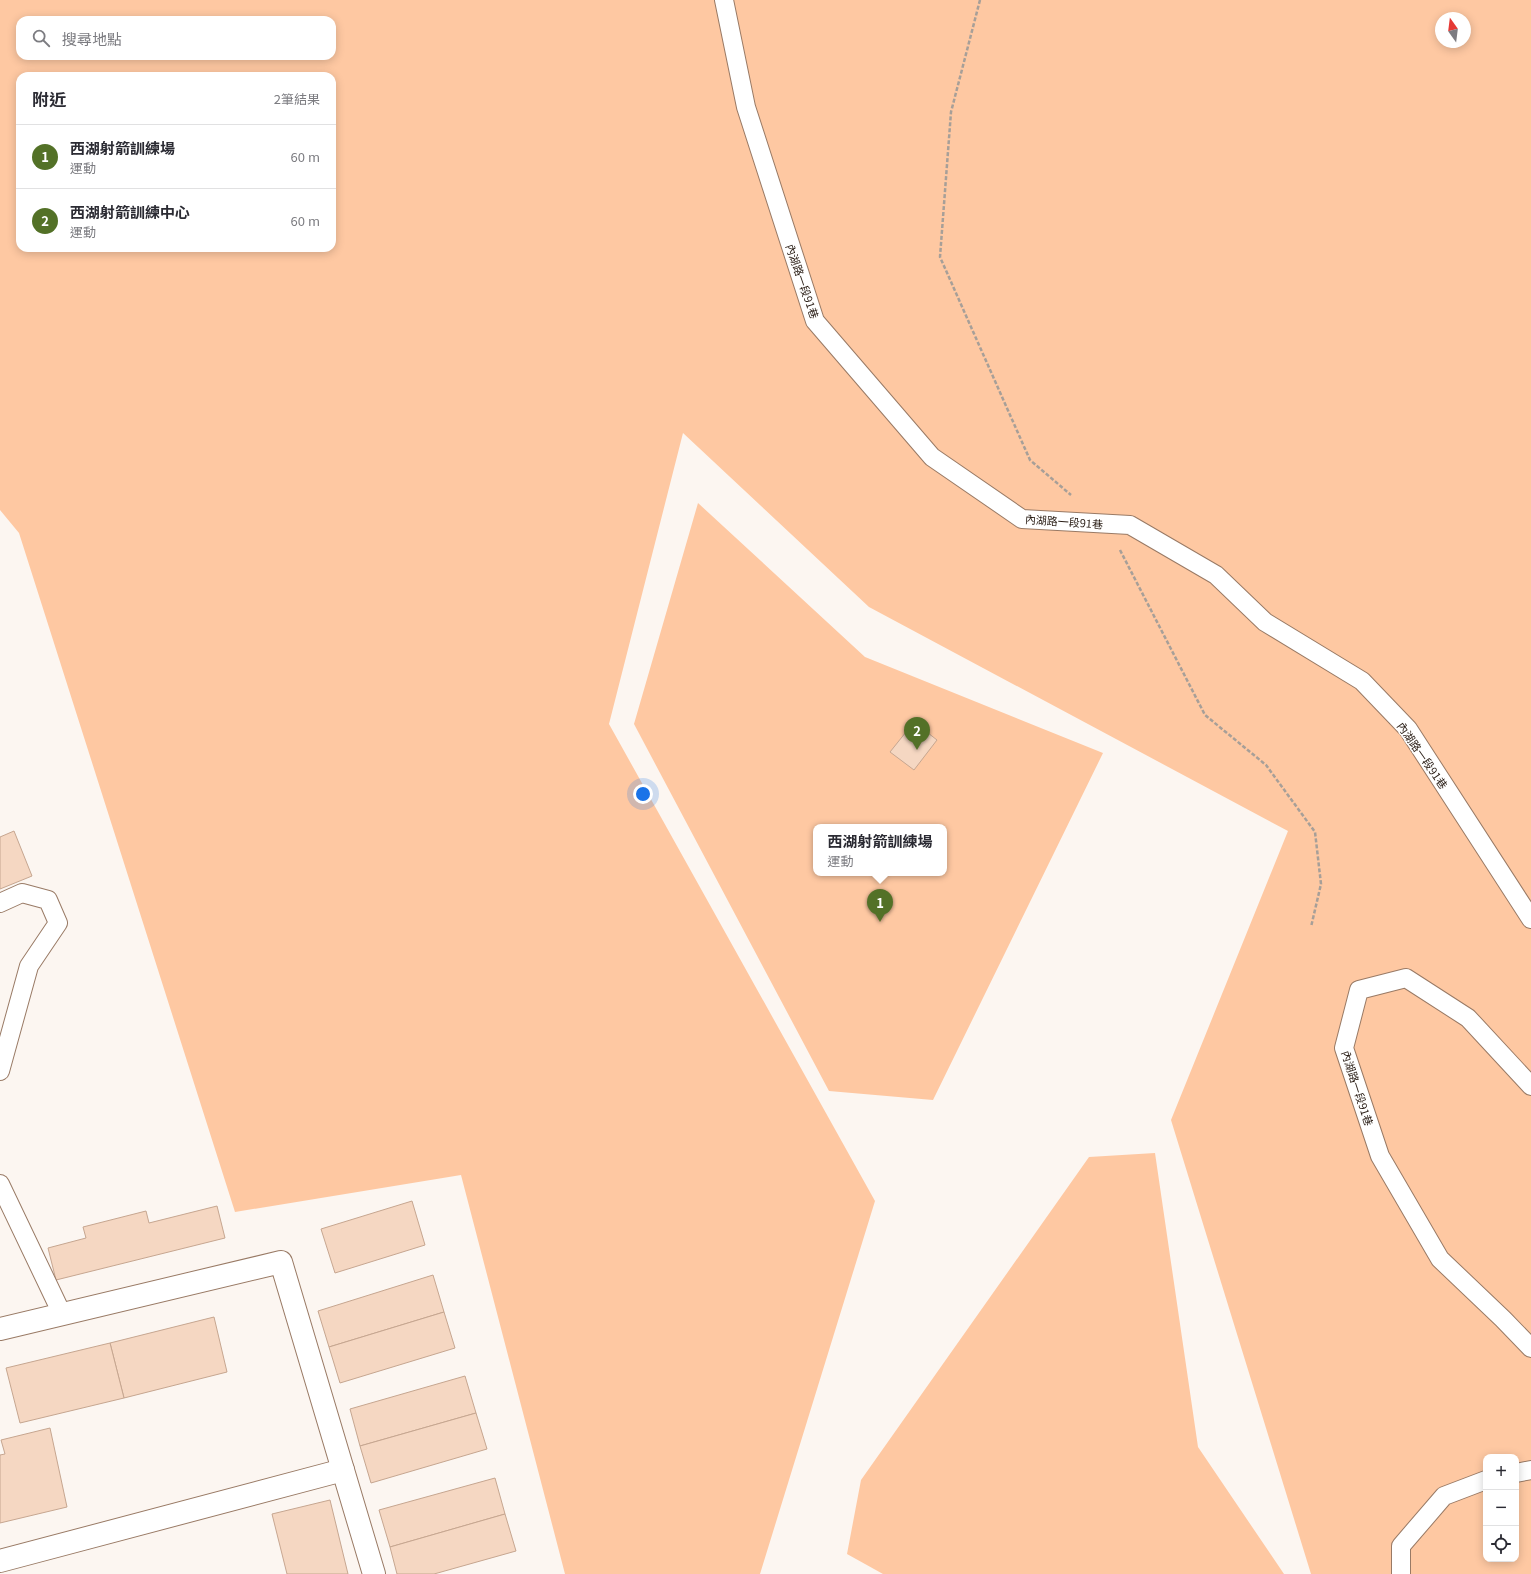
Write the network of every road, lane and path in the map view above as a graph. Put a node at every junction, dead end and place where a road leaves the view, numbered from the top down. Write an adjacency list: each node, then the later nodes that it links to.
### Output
1 (724, 0): 3 (lane, 內湖路一段91巷)
2 (980, 0): 3 (path)
3 (1106, 524): 5 (lane, 內湖路一段91巷); 6 (path)
4 (0, 903): 7 (lane)
5 (1531, 919)
6 (1311, 927)
7 (0, 1071)
8 (1531, 1086): 12 (lane, 內湖路一段91巷)
9 (0, 1184): 10 (lane)
10 (62, 1314): 11 (street); 13 (street)
11 (0, 1329)
12 (1531, 1348)
13 (343, 1470): 17 (street); 18 (street)
14 (1531, 1470): 15 (lane)
15 (1519, 1472)
16 (1483, 1481): 19 (lane)
17 (0, 1561)
18 (374, 1574)
19 (1401, 1574)

